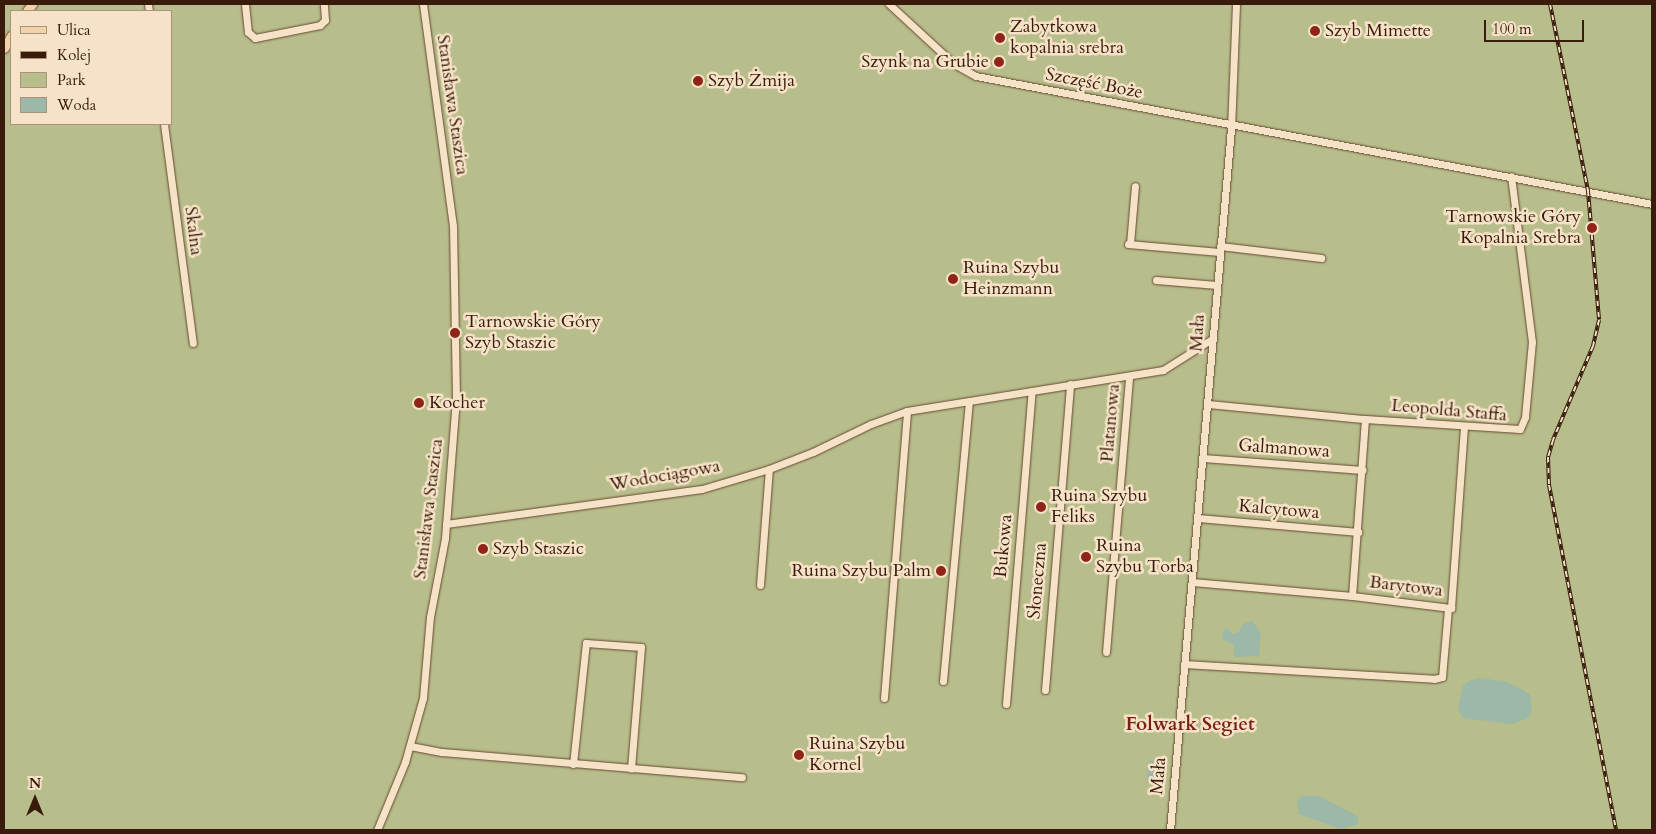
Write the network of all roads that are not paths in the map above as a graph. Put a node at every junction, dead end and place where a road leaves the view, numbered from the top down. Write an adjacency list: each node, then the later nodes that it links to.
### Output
1 (245, 4): 2 (street)
2 (324, 4)
3 (423, 4): 29 (street, Stanisława Staszica)
4 (889, 4): 7 (street, Szczęść Boże)
5 (1236, 4): 7 (street, Mała)
6 (164, 125): 16 (street, Skalna)
7 (1230, 125): 8 (street); 11 (street, Mała)
8 (1510, 176): 10 (street); 24 (street, Leopolda Staffa)
9 (1135, 186): 11 (street)
10 (1652, 204)
11 (1220, 249): 12 (street); 14 (street, Mała)
12 (1321, 258)
13 (1156, 280): 14 (street)
14 (1217, 284): 15 (street, Mała)
15 (1212, 339): 17 (street, Wodociągowa); 21 (street, Mała)
16 (193, 343)
17 (1130, 376): 18 (street, Wodociągowa); 35 (street, Platanowa)
18 (1070, 384): 19 (street, Wodociągowa); 38 (street, Słoneczna)
19 (1032, 391): 20 (street, Wodociągowa); 40 (street, Bukowa)
20 (968, 401): 22 (street, Wodociągowa); 37 (street)
21 (1208, 404): 23 (street, Leopolda Staffa); 25 (street, Mała)
22 (908, 412): 26 (street, Wodociągowa); 39 (street)
23 (1365, 419): 24 (street, Leopolda Staffa); 27 (street, Barytowa)
24 (1464, 427): 34 (street, Barytowa)
25 (1203, 458): 27 (street, Galmanowa); 28 (street, Mała)
26 (769, 469): 29 (street, Wodociągowa); 32 (street)
27 (1363, 470): 30 (street, Barytowa)
28 (1198, 518): 30 (street, Kalcytowa); 31 (street, Mała)
29 (446, 524): 41 (street, Stanisława Staszica)
30 (1358, 532): 33 (street, Barytowa)
31 (1192, 582): 33 (street); 36 (street, Mała)
32 (760, 584)
33 (1352, 596): 34 (street, Barytowa)
34 (1448, 608): 36 (street)
35 (1106, 652)
36 (1184, 664): 46 (street, Mała)
37 (942, 682)
38 (1044, 690)
39 (884, 698)
40 (1006, 704)
41 (410, 746): 42 (street); 45 (street, Stanisława Staszica)
42 (573, 764): 43 (street); 43 (street)
43 (631, 769): 44 (street)
44 (742, 777)
45 (377, 830)
46 (1170, 830)

